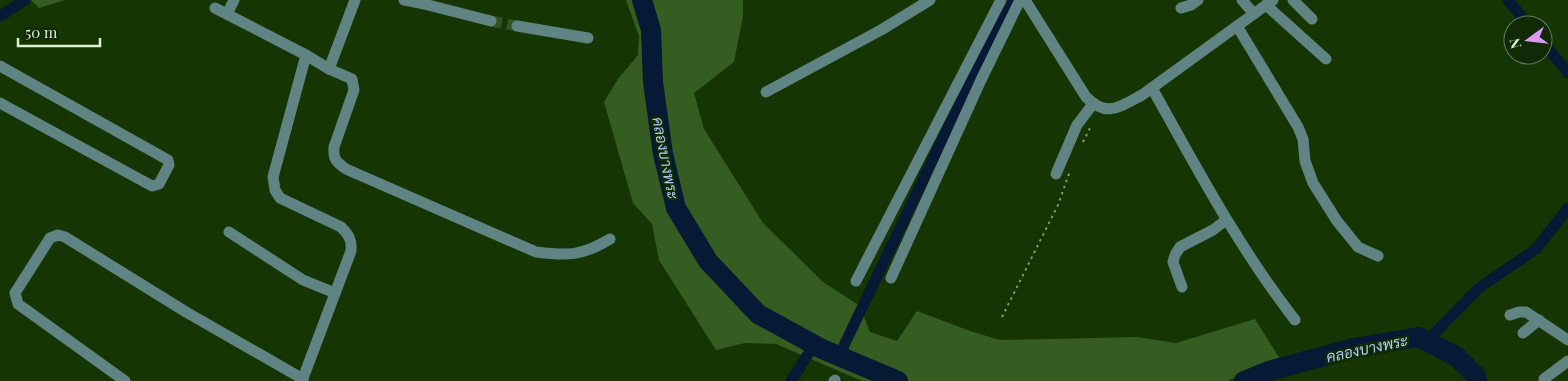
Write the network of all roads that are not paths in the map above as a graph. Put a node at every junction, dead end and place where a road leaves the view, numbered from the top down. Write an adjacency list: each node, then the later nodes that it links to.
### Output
1 (234, 0): 15 (street)
2 (356, 0): 25 (street)
3 (404, 0): 11 (street)
4 (930, 0): 27 (street)
5 (1002, 0): 36 (street)
6 (1020, 0): 35 (street)
7 (1025, 0): 29 (street)
8 (1198, 0): 14 (street)
9 (1242, 0): 16 (street)
10 (1293, 0): 17 (street)
11 (421, 2): 18 (street)
12 (1270, 2): 16 (street); 23 (street)
13 (215, 8): 15 (street)
14 (1181, 8)
15 (227, 14): 22 (street)
16 (1254, 14): 20 (street)
17 (1312, 19)
18 (491, 22)
19 (517, 26): 21 (street)
20 (1238, 26): 26 (street); 34 (street)
21 (588, 38)
22 (306, 55): 25 (street); 38 (street)
23 (1326, 59)
24 (0, 66): 28 (street)
25 (329, 68): 33 (street)
26 (1152, 88): 29 (street); 31 (street)
27 (766, 92)
28 (0, 103)
29 (1093, 104): 30 (street)
30 (1056, 174)
31 (1226, 220): 37 (street); 40 (street)
32 (229, 232): 38 (street)
33 (610, 239)
34 (1378, 256)
35 (891, 278)
36 (856, 281)
37 (1182, 287)
38 (335, 293): 46 (street)
39 (1510, 315): 41 (street)
40 (1295, 320)
41 (1539, 320): 42 (street); 43 (street)
42 (1523, 333)
43 (1568, 340)
44 (1568, 361): 45 (street)
45 (1544, 379)
46 (303, 380): 47 (street)
47 (125, 381)

